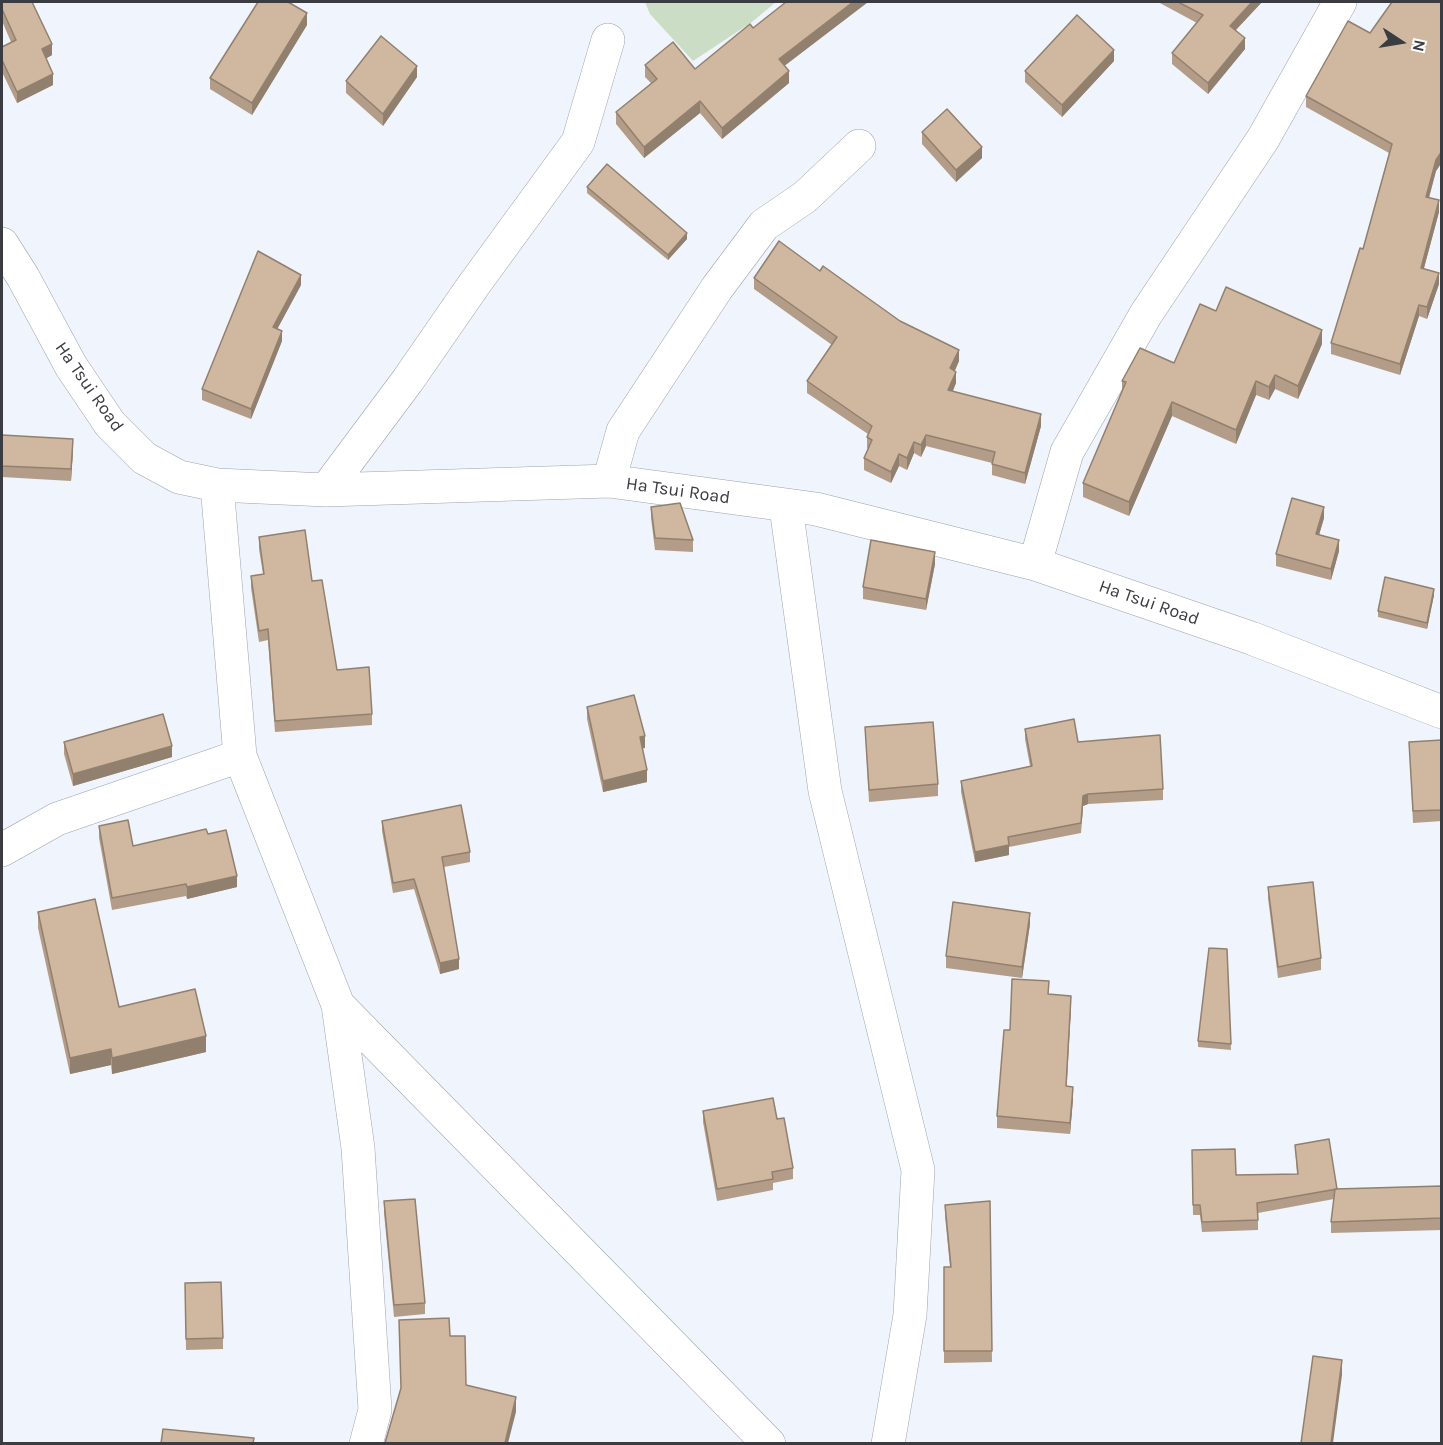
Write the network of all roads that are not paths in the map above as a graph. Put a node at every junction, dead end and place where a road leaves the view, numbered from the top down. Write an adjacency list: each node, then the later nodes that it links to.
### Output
1 (1340, 2): 9 (street)
2 (608, 40): 7 (street)
3 (860, 146): 5 (street)
4 (2, 244): 6 (street, Ha Tsui Road)
5 (609, 481): 7 (street, Ha Tsui Road); 8 (street, Ha Tsui Road)
6 (217, 485): 7 (street, Ha Tsui Road); 11 (street)
7 (326, 490)
8 (786, 507): 9 (street, Ha Tsui Road); 16 (street)
9 (1035, 564): 10 (street, Ha Tsui Road)
10 (1442, 712)
11 (240, 756): 12 (street); 13 (street)
12 (2, 850)
13 (338, 1005): 14 (street); 15 (street)
14 (366, 1443)
15 (769, 1443)
16 (888, 1443)

